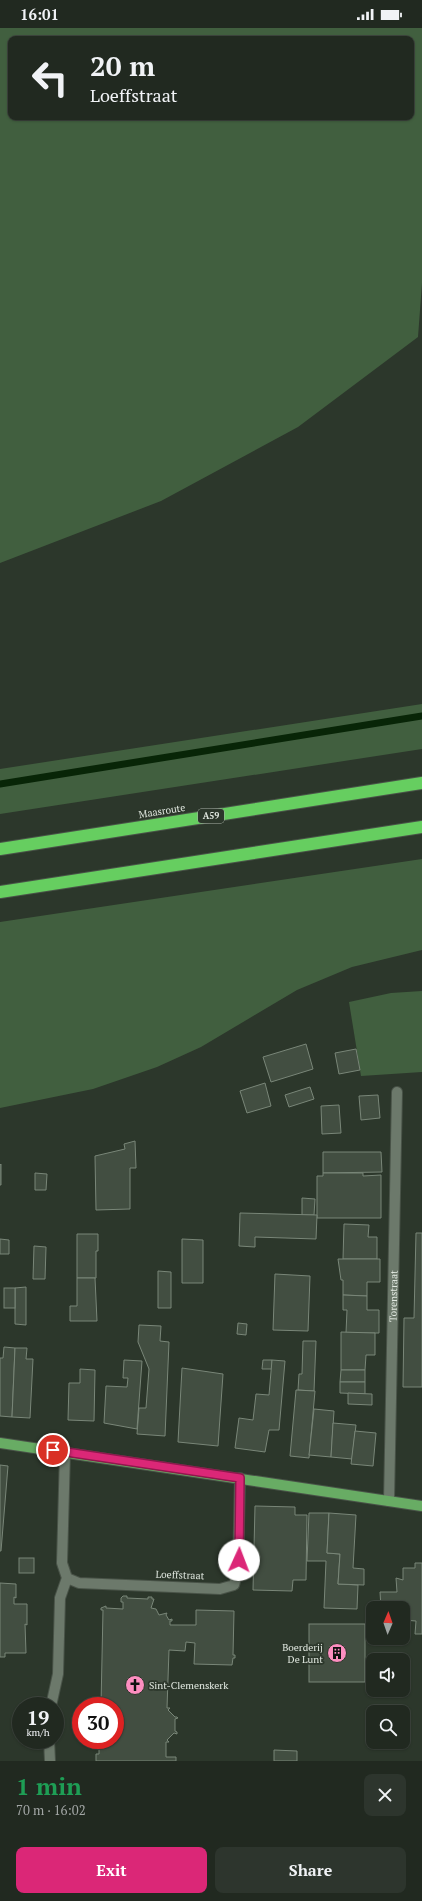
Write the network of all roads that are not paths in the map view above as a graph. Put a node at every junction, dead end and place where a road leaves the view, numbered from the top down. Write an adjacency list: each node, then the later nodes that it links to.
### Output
1 (422, 783): 3 (highway, Maasroute / A59)
2 (422, 827): 4 (highway)
3 (0, 849)
4 (0, 892)
5 (397, 1092): 9 (street, Torenstraat)
6 (0, 1443): 7 (main road)
7 (65, 1452): 8 (main road); 11 (street)
8 (240, 1478): 9 (main road); 11 (street, Loeffstraat)
9 (389, 1501): 10 (main road)
10 (422, 1506)
11 (66, 1578): 12 (street)
12 (53, 1697)
13 (49, 1749): 14 (street)
14 (50, 1761)

